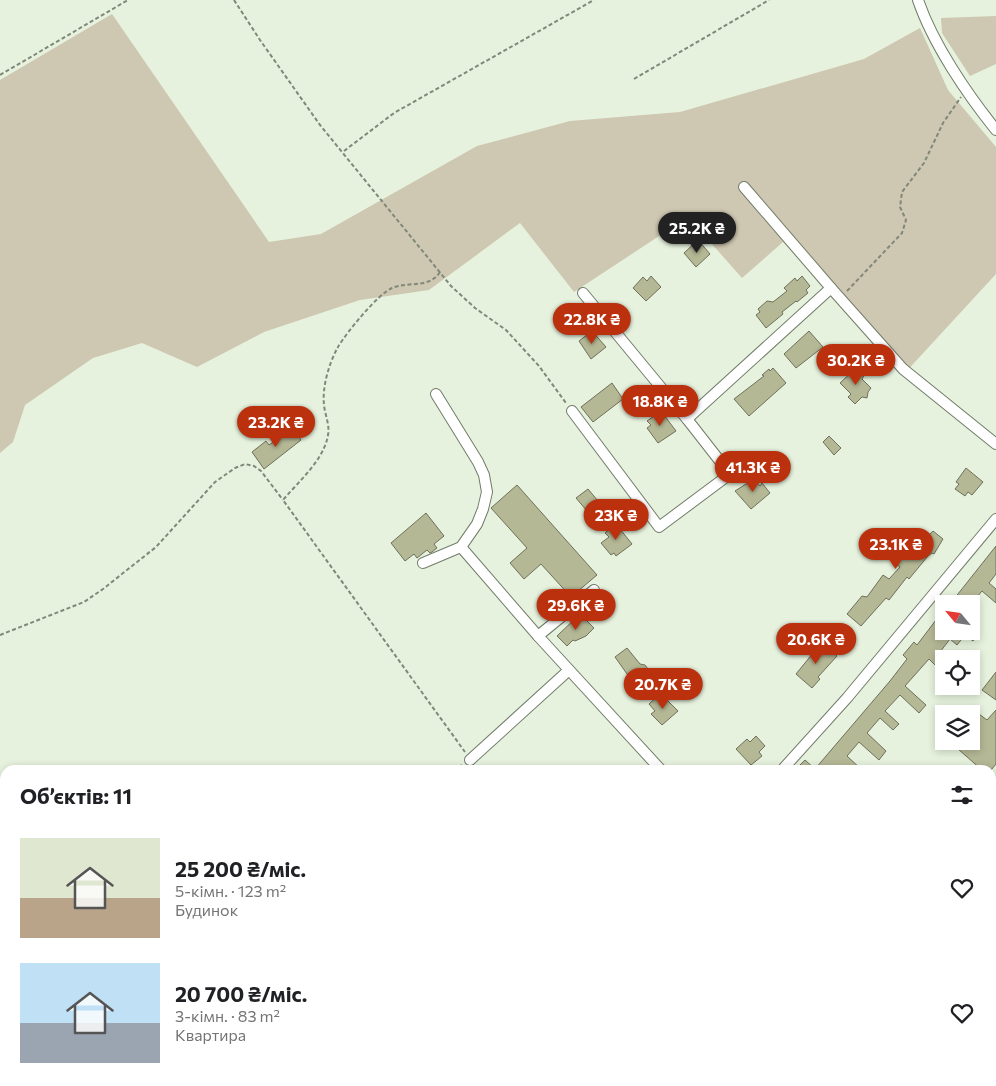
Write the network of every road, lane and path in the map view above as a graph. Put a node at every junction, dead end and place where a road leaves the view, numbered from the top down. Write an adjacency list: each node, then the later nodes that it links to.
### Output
1 (128, 0): 6 (path)
2 (234, 0): 10 (path)
3 (594, 0): 10 (path)
4 (769, 0): 7 (path)
5 (918, 0): 8 (street)
6 (0, 75)
7 (634, 79)
8 (966, 90): 9 (street); 15 (path)
9 (996, 130)
10 (344, 151): 12 (path)
11 (744, 187): 13 (street)
12 (440, 272): 17 (path); 20 (path)
13 (831, 288): 15 (street); 18 (street)
14 (583, 293): 18 (street)
15 (841, 299): 19 (street)
16 (436, 394): 22 (street)
17 (572, 411): 18 (street)
18 (687, 419)
19 (996, 444)
20 (283, 500): 25 (path); 28 (path)
21 (996, 519): 31 (street)
22 (461, 547): 23 (street); 26 (street)
23 (424, 563)
24 (594, 590): 26 (street)
25 (0, 635)
26 (538, 636): 27 (street)
27 (569, 670): 28 (street); 30 (street)
28 (470, 760): 29 (path)
29 (462, 765)
30 (656, 765)
31 (787, 765)

